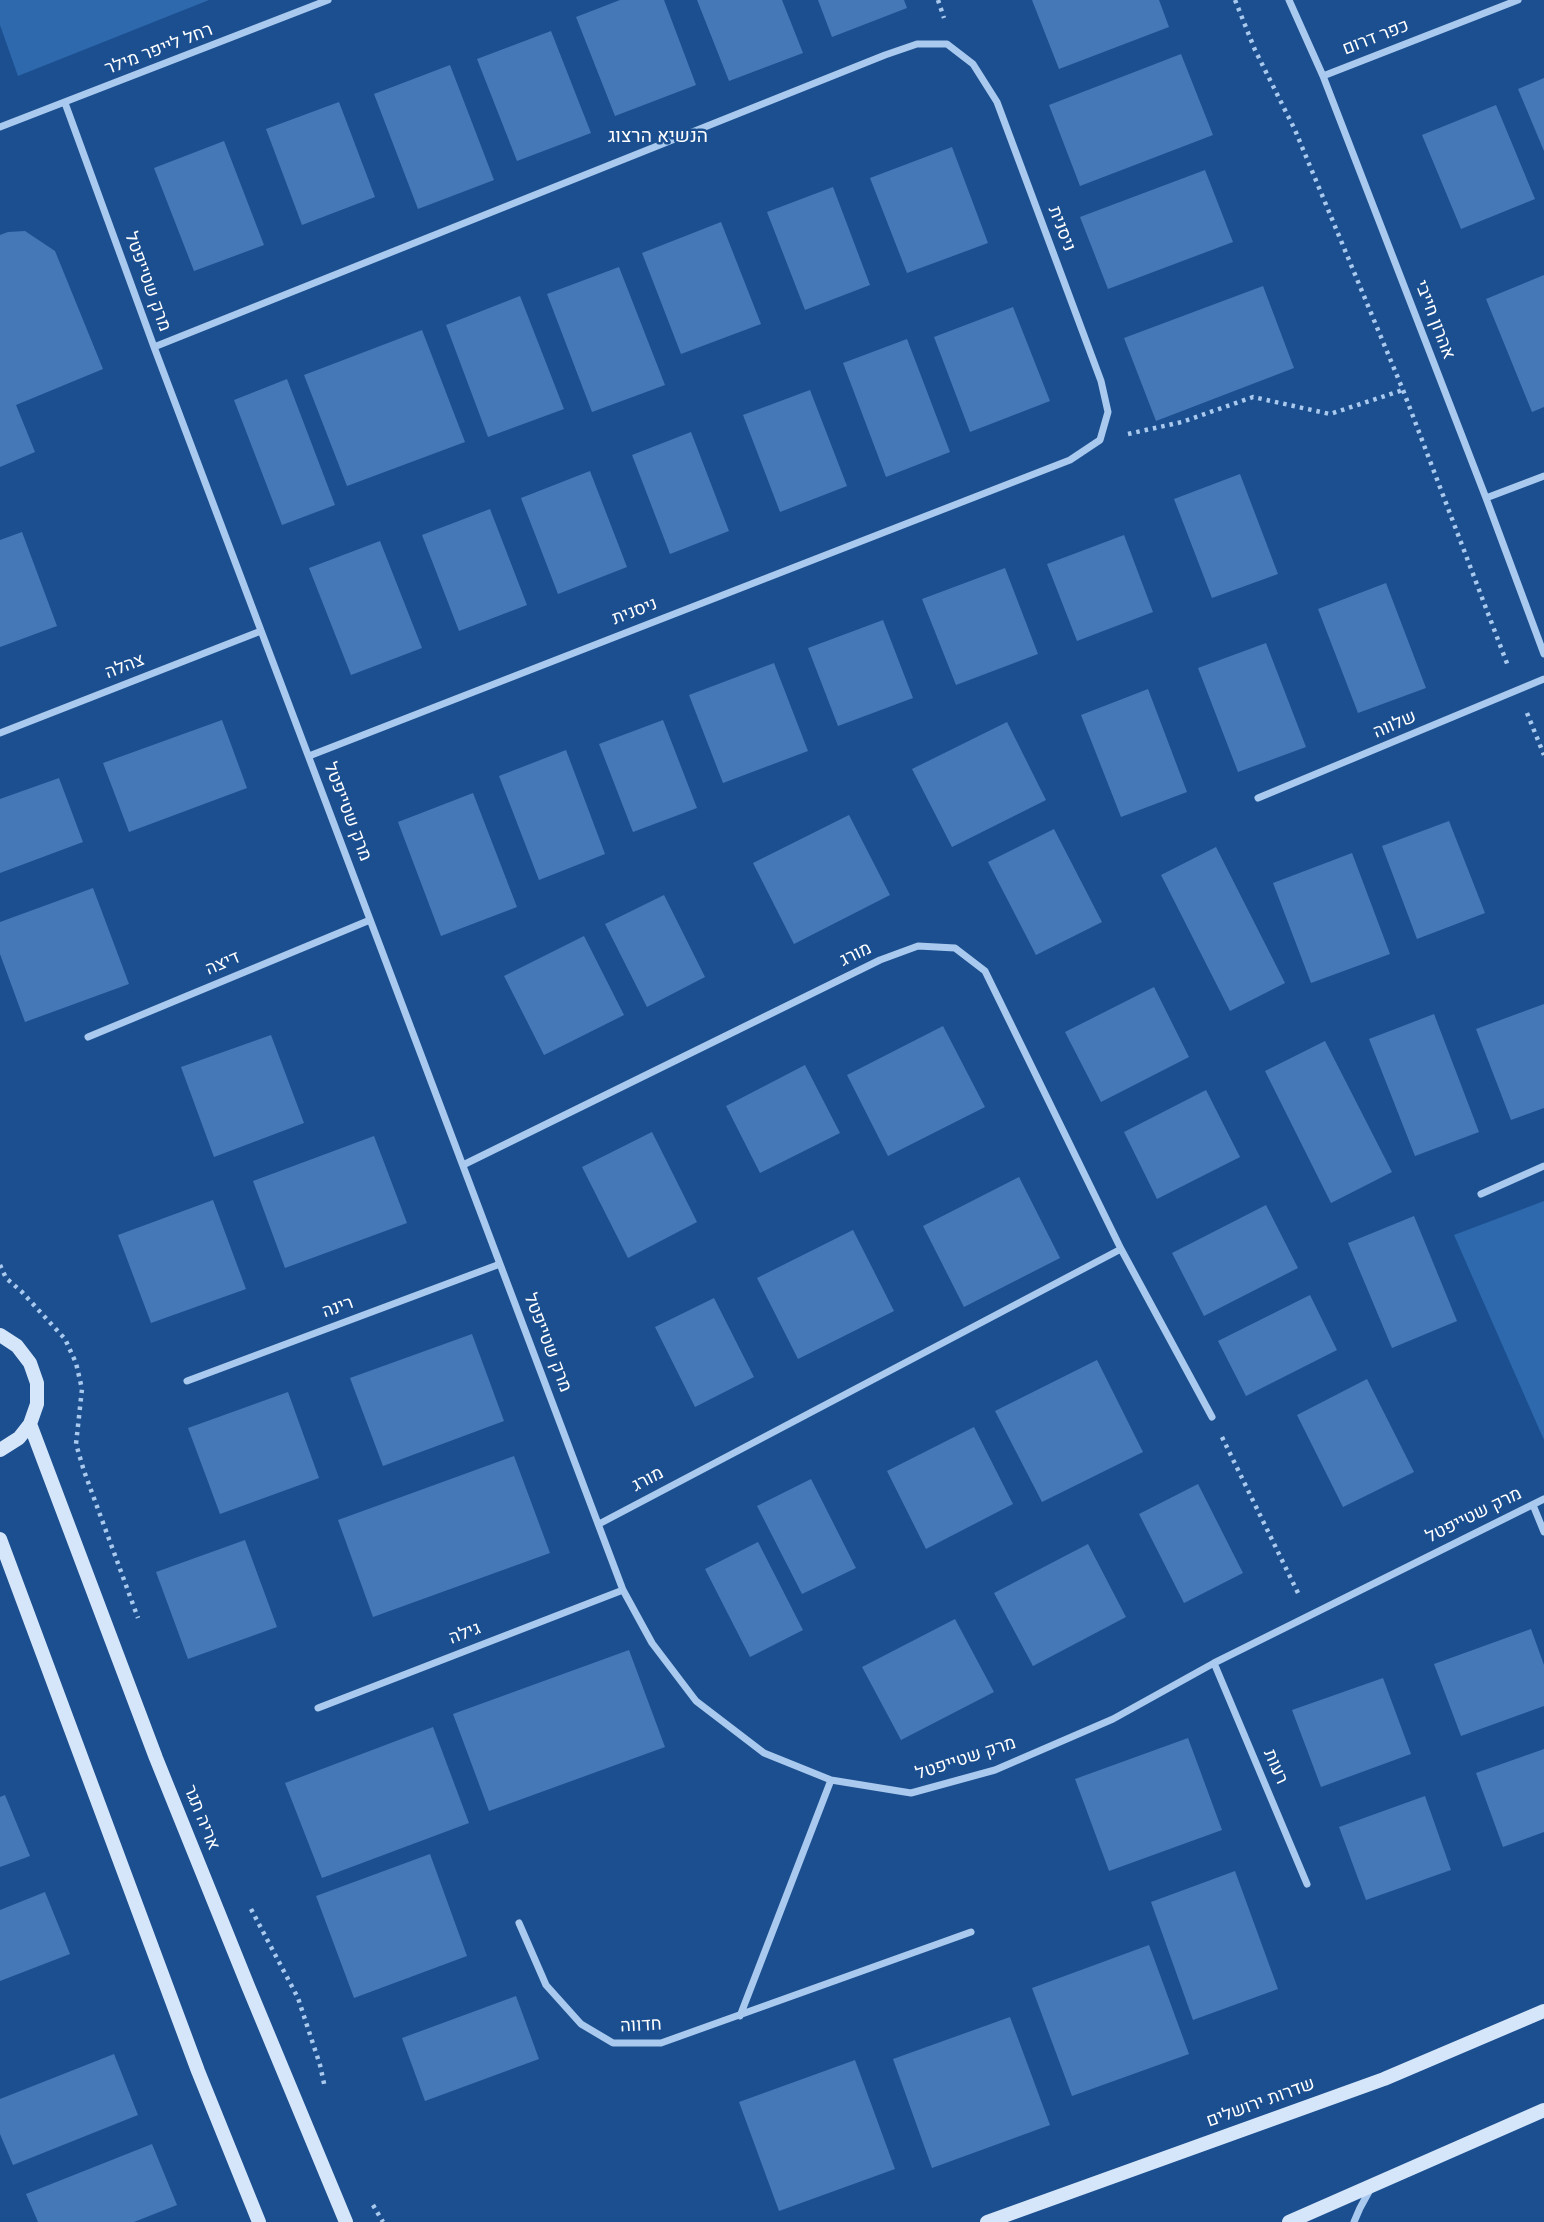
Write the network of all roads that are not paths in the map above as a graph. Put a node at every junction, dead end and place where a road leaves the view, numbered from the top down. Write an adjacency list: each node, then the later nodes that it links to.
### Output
1 (328, 0): 5 (street, רחל לייפר מילר)
2 (1289, 0): 4 (street, אהרון חייבי)
3 (1518, 0): 4 (street, כפר דרום)
4 (1323, 76): 9 (street, אהרון חייבי)
5 (65, 103): 6 (street, רחל לייפר מילר); 7 (street, מרק שטייפטל)
6 (0, 127)
7 (154, 347): 10 (street, מרק שטייפטל); 14 (street, ניסנית)
8 (1544, 475): 9 (street)
9 (1486, 498): 11 (street, אהרון חייבי)
10 (261, 631): 13 (street, צהלה); 14 (street, מרק שטייפטל)
11 (1544, 654)
12 (1544, 679): 15 (street, שלווה)
13 (0, 733)
14 (309, 756): 16 (street, מרק שטייפטל)
15 (1258, 798)
16 (370, 920): 17 (street, דיצה); 18 (street, מרק שטייפטל)
17 (88, 1037)
18 (463, 1165): 21 (street, מורג); 22 (street, מרק שטייפטל)
19 (1544, 1166): 20 (street)
20 (1481, 1194)
21 (1121, 1249): 25 (street, מורג); 30 (street, מורג)
22 (500, 1264): 24 (street, רינה); 30 (street, מרק שטייפטל)
23 (0, 1335): 26 (street)
24 (187, 1381)
25 (1212, 1417)
26 (30, 1424): 27 (street); 45 (street, אריה תגר)
27 (0, 1450)
28 (1544, 1499): 29 (street, מרק שטייפטל)
29 (1532, 1505): 31 (street); 34 (street, מרק שטייפטל)
30 (598, 1524): 33 (street, מרק שטייפטל)
31 (1544, 1532)
32 (0, 1539): 44 (street)
33 (624, 1590): 35 (street, גילה); 36 (street, מרק שטייפטל)
34 (1214, 1663): 36 (street, מרק שטייפטל); 37 (street, רעות)
35 (318, 1708)
36 (831, 1780): 41 (street)
37 (1307, 1884)
38 (519, 1923): 41 (street, חדווה)
39 (971, 1932): 41 (street, חדווה)
40 (1544, 2011): 46 (street, שדרות ירושלים)
41 (740, 2016)
42 (1544, 2110): 43 (street)
43 (1373, 2185): 47 (street); 48 (street)
44 (259, 2222)
45 (346, 2222)
46 (987, 2222)
47 (1289, 2222)
48 (1354, 2222)

